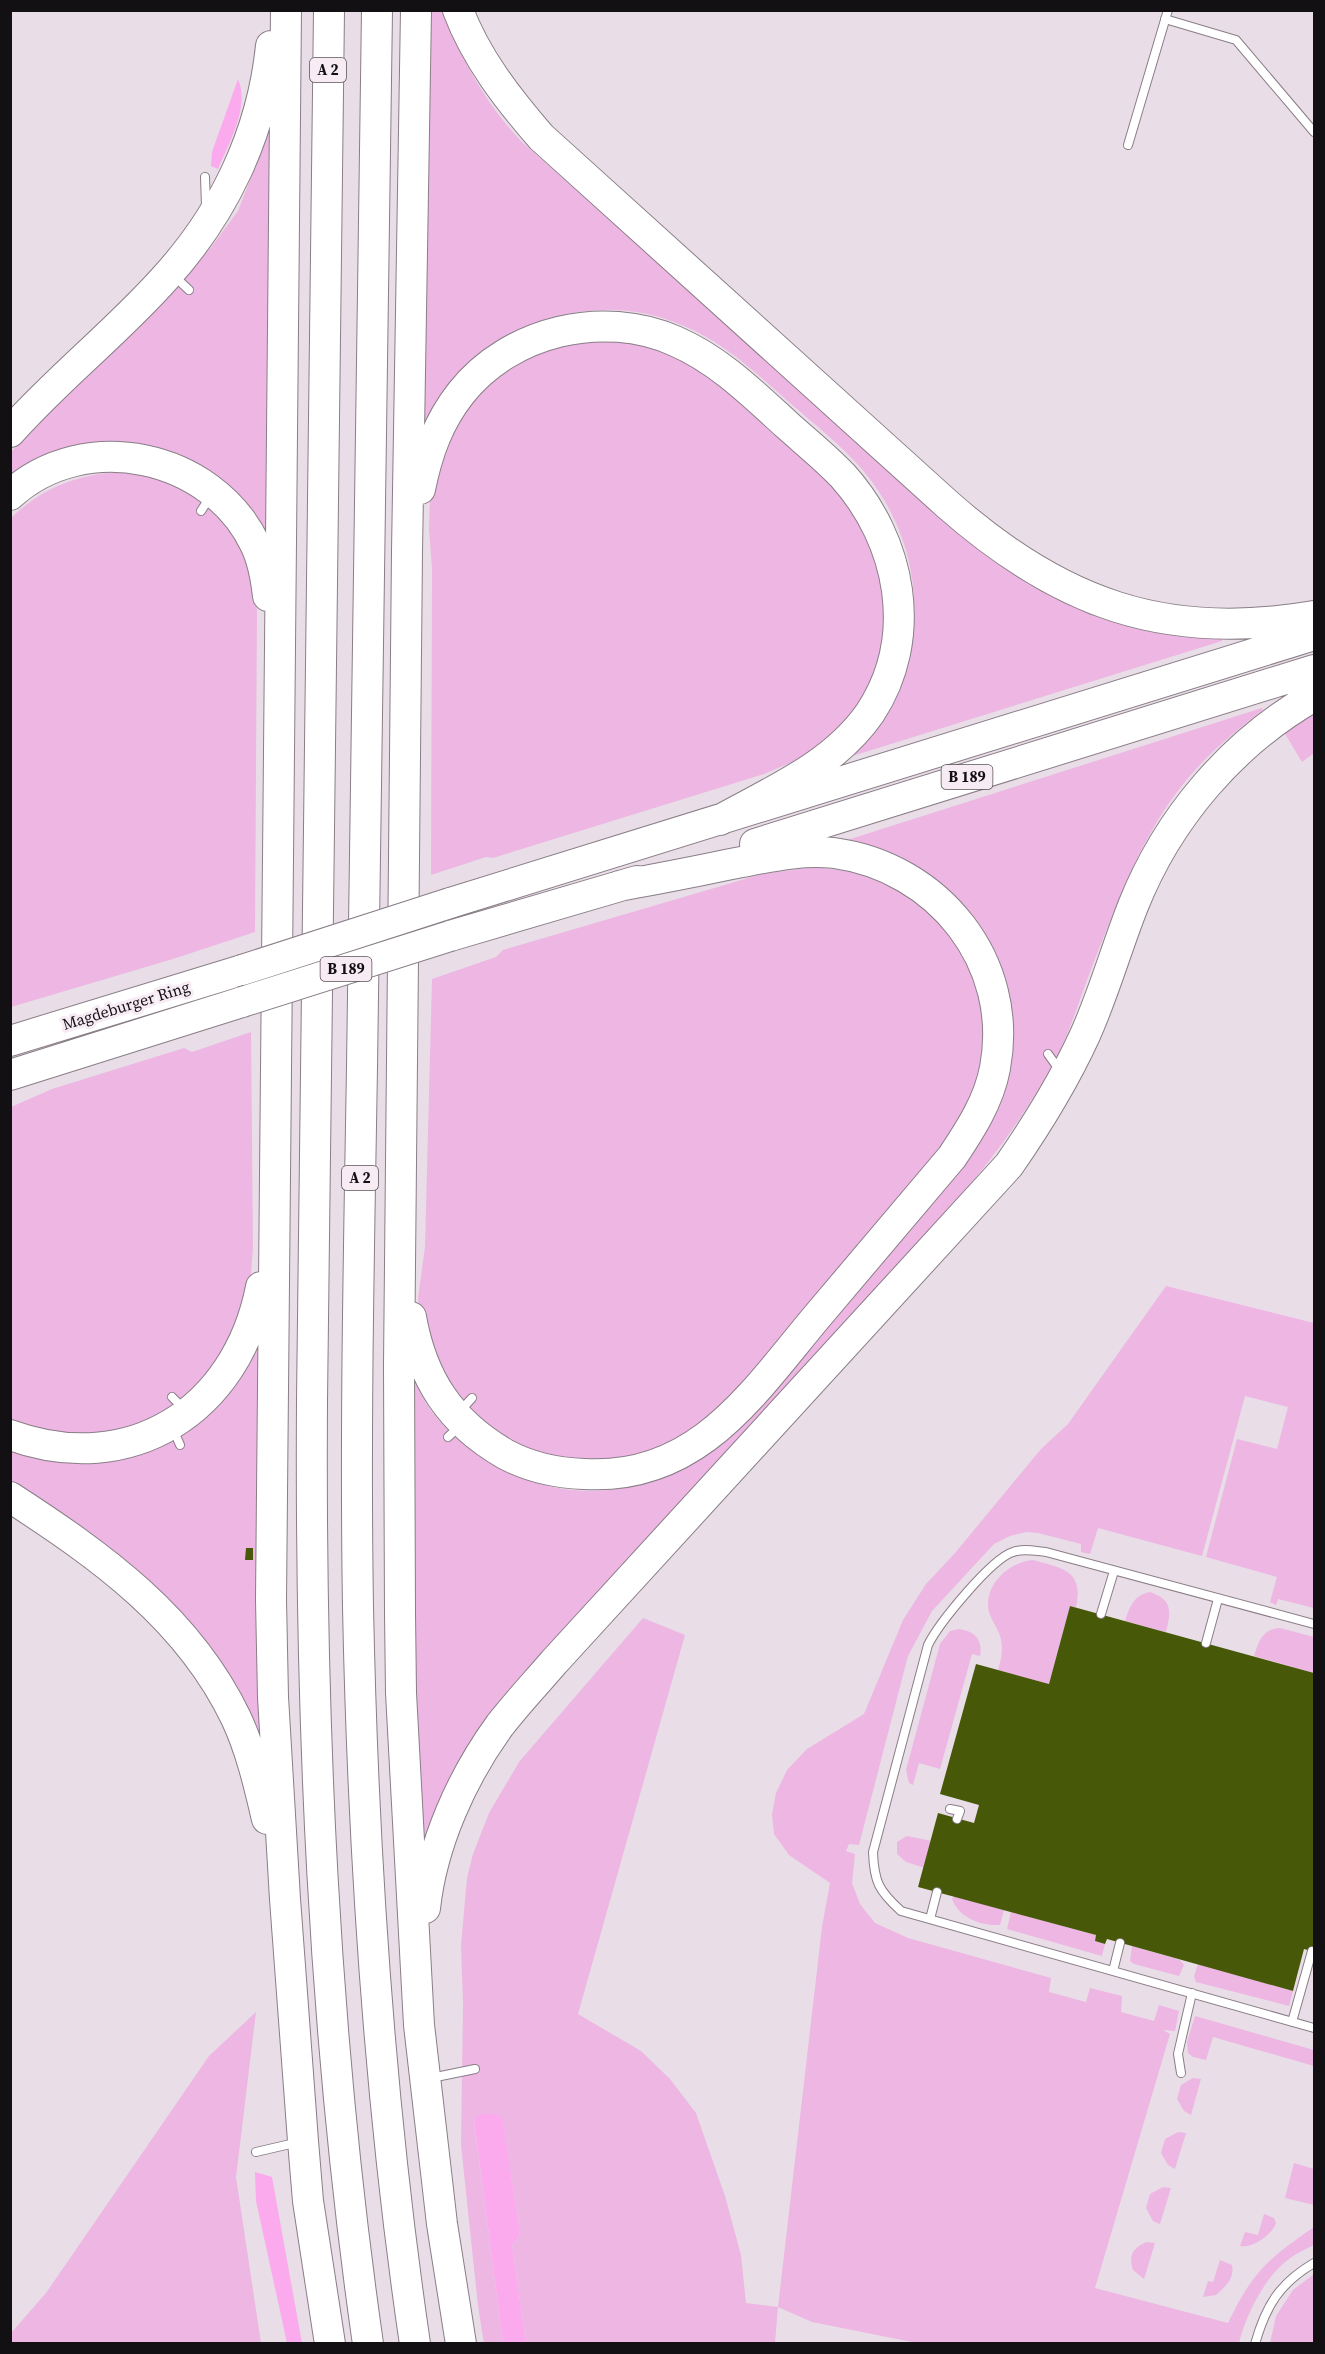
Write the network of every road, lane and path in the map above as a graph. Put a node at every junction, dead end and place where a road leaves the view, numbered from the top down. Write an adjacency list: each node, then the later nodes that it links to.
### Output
1 (275, 10): 11 (highway)
2 (286, 10): 18 (highway)
3 (329, 10): 56 (highway, A 2)
4 (377, 10): 57 (highway, A 2)
5 (416, 10): 14 (highway)
6 (458, 10): 15 (highway)
7 (1167, 15): 8 (lane); 9 (lane)
8 (1314, 132)
9 (1128, 145)
10 (205, 177): 11 (lane)
11 (221, 202): 12 (highway)
12 (10, 432)
13 (10, 495): 18 (highway)
14 (407, 552): 20 (highway); 29 (highway)
15 (1314, 616)
16 (1314, 635): 20 (highway, B 189)
17 (1314, 670): 21 (highway, B 189)
18 (280, 672): 28 (highway)
19 (1314, 696): 47 (highway)
20 (720, 820): 22 (highway, Magdeburger Ring / B 189, bridge)
21 (619, 886): 24 (highway, Magdeburger Ring / B 189, bridge); 29 (highway)
22 (150, 998): 23 (highway); 25 (highway, Magdeburger Ring / B 189)
23 (10, 1022)
24 (148, 1032): 26 (highway, Magdeburger Ring / B 189); 27 (highway)
25 (10, 1041)
26 (10, 1075)
27 (10, 1094)
28 (274, 1197): 30 (highway); 40 (highway)
29 (401, 1233): 47 (highway)
30 (10, 1436)
31 (10, 1497): 40 (highway)
32 (1114, 1571): 33 (lane); 34 (lane); 41 (lane)
33 (1218, 1599): 35 (lane); 36 (lane)
34 (1101, 1614)
35 (1314, 1624)
36 (1206, 1643)
37 (950, 1809): 38 (lane)
38 (957, 1819)
39 (937, 1892): 41 (lane)
40 (285, 1899): 52 (highway)
41 (930, 1919): 44 (lane)
42 (1120, 1943): 44 (lane)
43 (1312, 1951): 46 (lane)
44 (1113, 1971): 45 (lane)
45 (1192, 1994): 46 (lane); 50 (lane)
46 (1292, 2022): 48 (lane)
47 (419, 2025): 51 (highway)
48 (1314, 2028)
49 (475, 2069): 51 (lane)
50 (1180, 2073)
51 (425, 2079): 58 (highway)
52 (303, 2141): 53 (lane); 55 (highway)
53 (256, 2152)
54 (1314, 2263): 59 (lane)
55 (330, 2343)
56 (368, 2343)
57 (415, 2343)
58 (461, 2343)
59 (1255, 2343)

